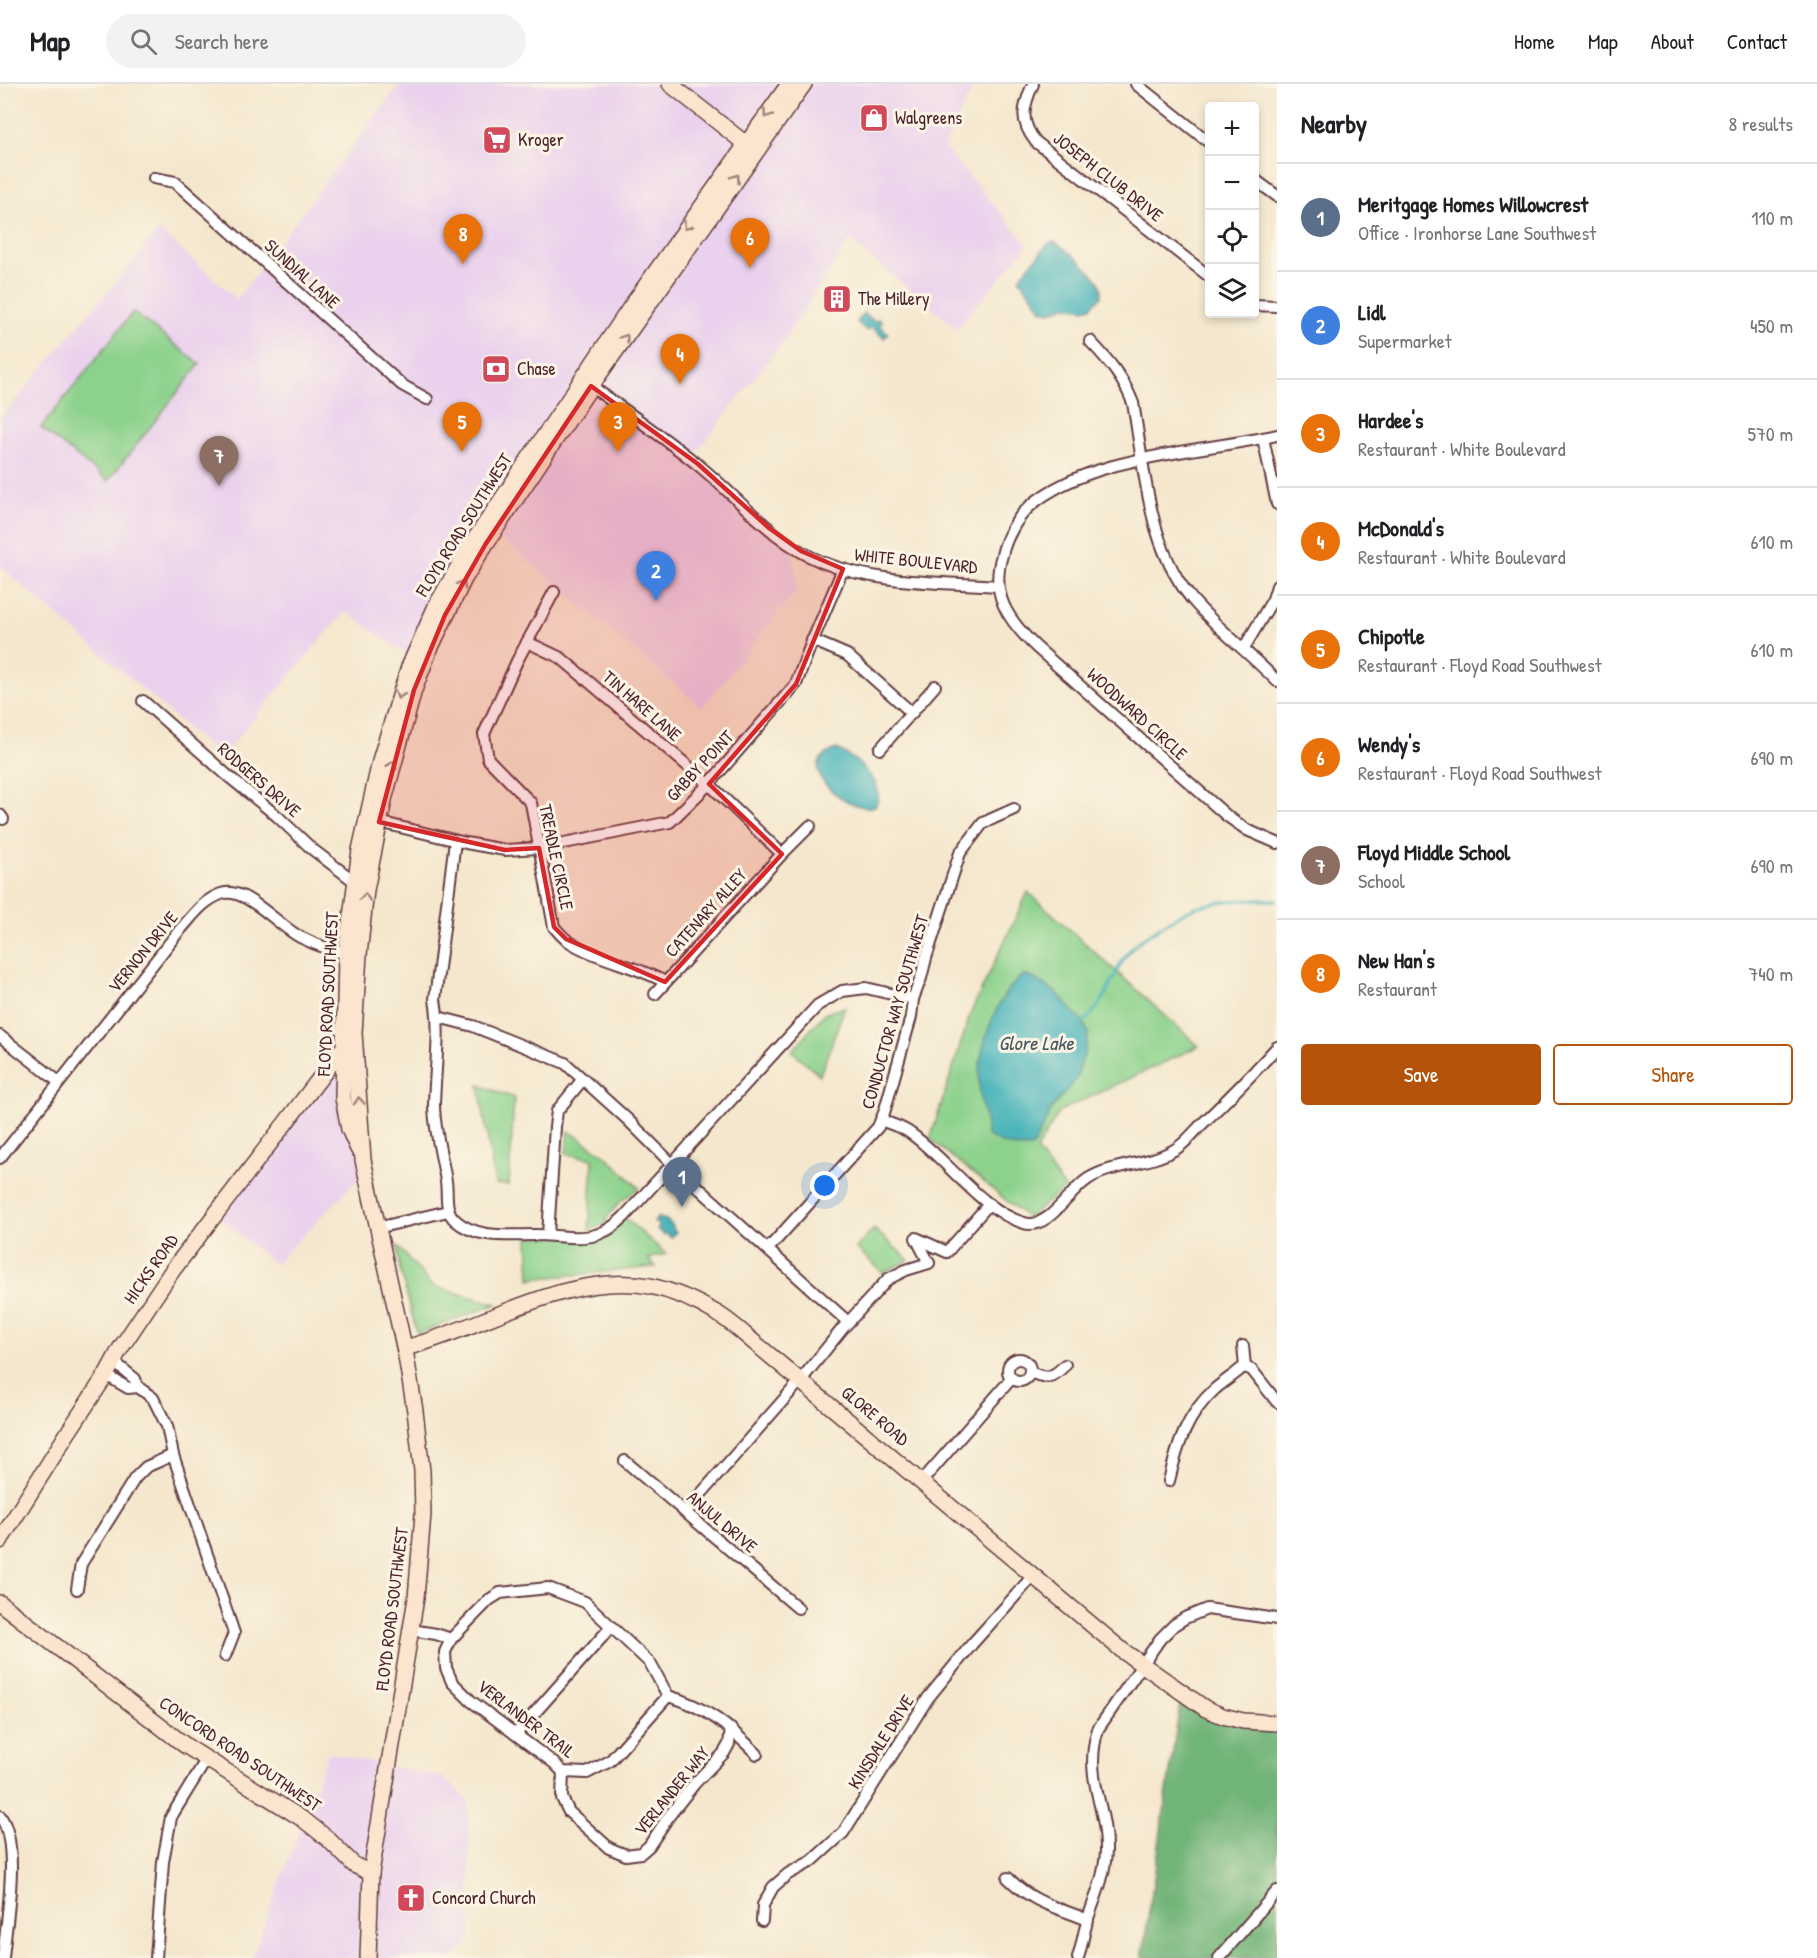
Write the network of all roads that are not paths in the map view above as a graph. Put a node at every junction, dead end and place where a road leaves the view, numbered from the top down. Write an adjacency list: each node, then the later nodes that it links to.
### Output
1 (670, 84): 7 (main road)
2 (789, 84): 7 (main road, FLOYD ROAD SOUTHWEST, one-way to 7)
3 (804, 84): 7 (main road, FLOYD ROAD SOUTHWEST)
4 (1034, 84): 11 (street, JOSEPH CLUB DRIVE)
5 (1136, 84): 6 (street)
6 (1205, 140)
7 (751, 148): 15 (main road, FLOYD ROAD SOUTHWEST)
8 (154, 178): 16 (street, SUNDIAL LANE)
9 (1259, 182): 10 (street)
10 (1277, 196)
11 (1205, 274)
12 (1259, 305): 13 (street)
13 (1277, 306)
14 (1090, 341): 19 (street)
15 (587, 383): 21 (street, WHITE BOULEVARD); 35 (main road, FLOYD ROAD SOUTHWEST, one-way to 15); 41 (main road, FLOYD ROAD SOUTHWEST, one-way to 41)
16 (427, 399)
17 (1277, 435): 18 (street, WHITE BOULEVARD)
18 (1263, 438): 19 (street, WHITE BOULEVARD); 20 (street)
19 (1143, 460): 22 (street, WHITE BOULEVARD); 27 (street)
20 (1277, 504)
21 (843, 569): 22 (street, WHITE BOULEVARD); 25 (street, GABBY POINT)
22 (998, 586): 38 (street, WOODWARD CIRCLE)
23 (1277, 586): 27 (street)
24 (554, 592): 26 (street, TREADLE CIRCLE)
25 (812, 640): 31 (street); 33 (street, GABBY POINT)
26 (527, 642): 33 (street, TIN HARE LANE); 39 (street, TREADLE CIRCLE)
27 (1244, 648): 28 (street)
28 (1277, 681)
29 (935, 686): 31 (street)
30 (143, 701): 41 (street, RODGERS DRIVE)
31 (912, 713): 32 (street)
32 (880, 749)
33 (709, 784): 39 (street, GABBY POINT); 40 (street, TIN HARE LANE)
34 (1014, 809): 46 (street, CONDUCTOR WAY SOUTHWEST)
35 (379, 822): 37 (street, GABBY POINT); 42 (main road, FLOYD ROAD SOUTHWEST, one-way to 35)
36 (810, 825): 40 (street)
37 (455, 841): 39 (street, GABBY POINT); 47 (street)
38 (1277, 843)
39 (539, 848): 43 (street, TREADLE CIRCLE)
40 (782, 854): 43 (street, CATENARY ALLEY)
41 (354, 881): 42 (main road, FLOYD ROAD SOUTHWEST)
42 (352, 954): 44 (main road, FLOYD ROAD SOUTHWEST); 48 (main road, FLOYD ROAD SOUTHWEST); 54 (street, VERNON DRIVE)
43 (665, 982): 45 (street, CATENARY ALLEY)
44 (344, 993): 51 (main road, FLOYD ROAD SOUTHWEST); 53 (main road)
45 (655, 994)
46 (913, 999): 57 (street, CONDUCTOR WAY SOUTHWEST); 60 (street)
47 (438, 1017): 52 (street); 62 (street)
48 (354, 1034): 51 (main road, HICKS ROAD); 59 (main road, FLOYD ROAD SOUTHWEST, one-way to 48)
49 (0, 1036): 54 (street)
50 (1277, 1047): 61 (street)
51 (343, 1049): 53 (main road, HICKS ROAD); 55 (main road, FLOYD ROAD SOUTHWEST)
52 (583, 1079): 60 (street); 64 (street)
53 (318, 1080): 56 (main road, HICKS ROAD)
54 (59, 1082): 58 (street, VERNON DRIVE)
55 (343, 1098): 56 (main road); 59 (main road, FLOYD ROAD SOUTHWEST)
56 (297, 1109): 71 (main road, HICKS ROAD)
57 (881, 1120): 61 (street); 65 (street, CONDUCTOR WAY SOUTHWEST)
58 (0, 1158)
59 (363, 1160): 63 (main road, FLOYD ROAD SOUTHWEST)
60 (672, 1164): 64 (street); 65 (street)
61 (989, 1204): 66 (street)
62 (448, 1211): 63 (street); 64 (street)
63 (377, 1228): 68 (main road, FLOYD ROAD SOUTHWEST)
64 (548, 1235)
65 (768, 1250): 66 (street)
66 (848, 1322): 74 (street)
67 (1243, 1346): 70 (street)
68 (405, 1348): 74 (main road, GLORE ROAD); 88 (main road, FLOYD ROAD SOUTHWEST)
69 (1065, 1365): 72 (street)
70 (1245, 1367): 75 (street); 79 (street)
71 (110, 1369): 76 (street); 81 (main road, HICKS ROAD)
72 (1029, 1372): 73 (street); 73 (street)
73 (1012, 1378): 78 (street)
74 (801, 1380): 78 (main road, GLORE ROAD); 80 (street)
75 (1277, 1402)
76 (173, 1455): 83 (street); 90 (street)
77 (625, 1461): 80 (street, ANJUL DRIVE)
78 (922, 1481): 82 (main road, GLORE ROAD)
79 (1169, 1481)
80 (685, 1512): 85 (street, ANJUL DRIVE)
81 (0, 1541)
82 (1033, 1576): 91 (main road, GLORE ROAD); 104 (street, KINSDALE DRIVE)
83 (77, 1589)
84 (0, 1603): 97 (main road, CONCORD ROAD SOUTHWEST)
85 (798, 1608)
86 (1277, 1619): 91 (street)
87 (611, 1627): 89 (street); 92 (street); 95 (street)
88 (411, 1630): 89 (street); 100 (main road, FLOYD ROAD SOUTHWEST)
89 (451, 1639): 95 (street, VERLANDER TRAIL)
90 (225, 1656)
91 (1143, 1664): 93 (main road, GLORE ROAD); 103 (street)
92 (668, 1696): 94 (street); 98 (street, VERLANDER TRAIL)
93 (1277, 1723)
94 (731, 1729): 96 (street); 98 (street, VERLANDER WAY)
95 (516, 1734): 98 (street, VERLANDER TRAIL)
96 (757, 1754)
97 (206, 1760): 100 (main road, CONCORD ROAD SOUTHWEST); 106 (street)
98 (563, 1773)
99 (0, 1816): 105 (street)
100 (371, 1873): 107 (main road, FLOYD ROAD SOUTHWEST)
101 (1008, 1878): 103 (street)
102 (1277, 1891): 109 (street)
103 (1088, 1920): 108 (street)
104 (762, 1921)
105 (3, 1958)
106 (156, 1958)
107 (368, 1958)
108 (1078, 1958)
109 (1219, 1958)

